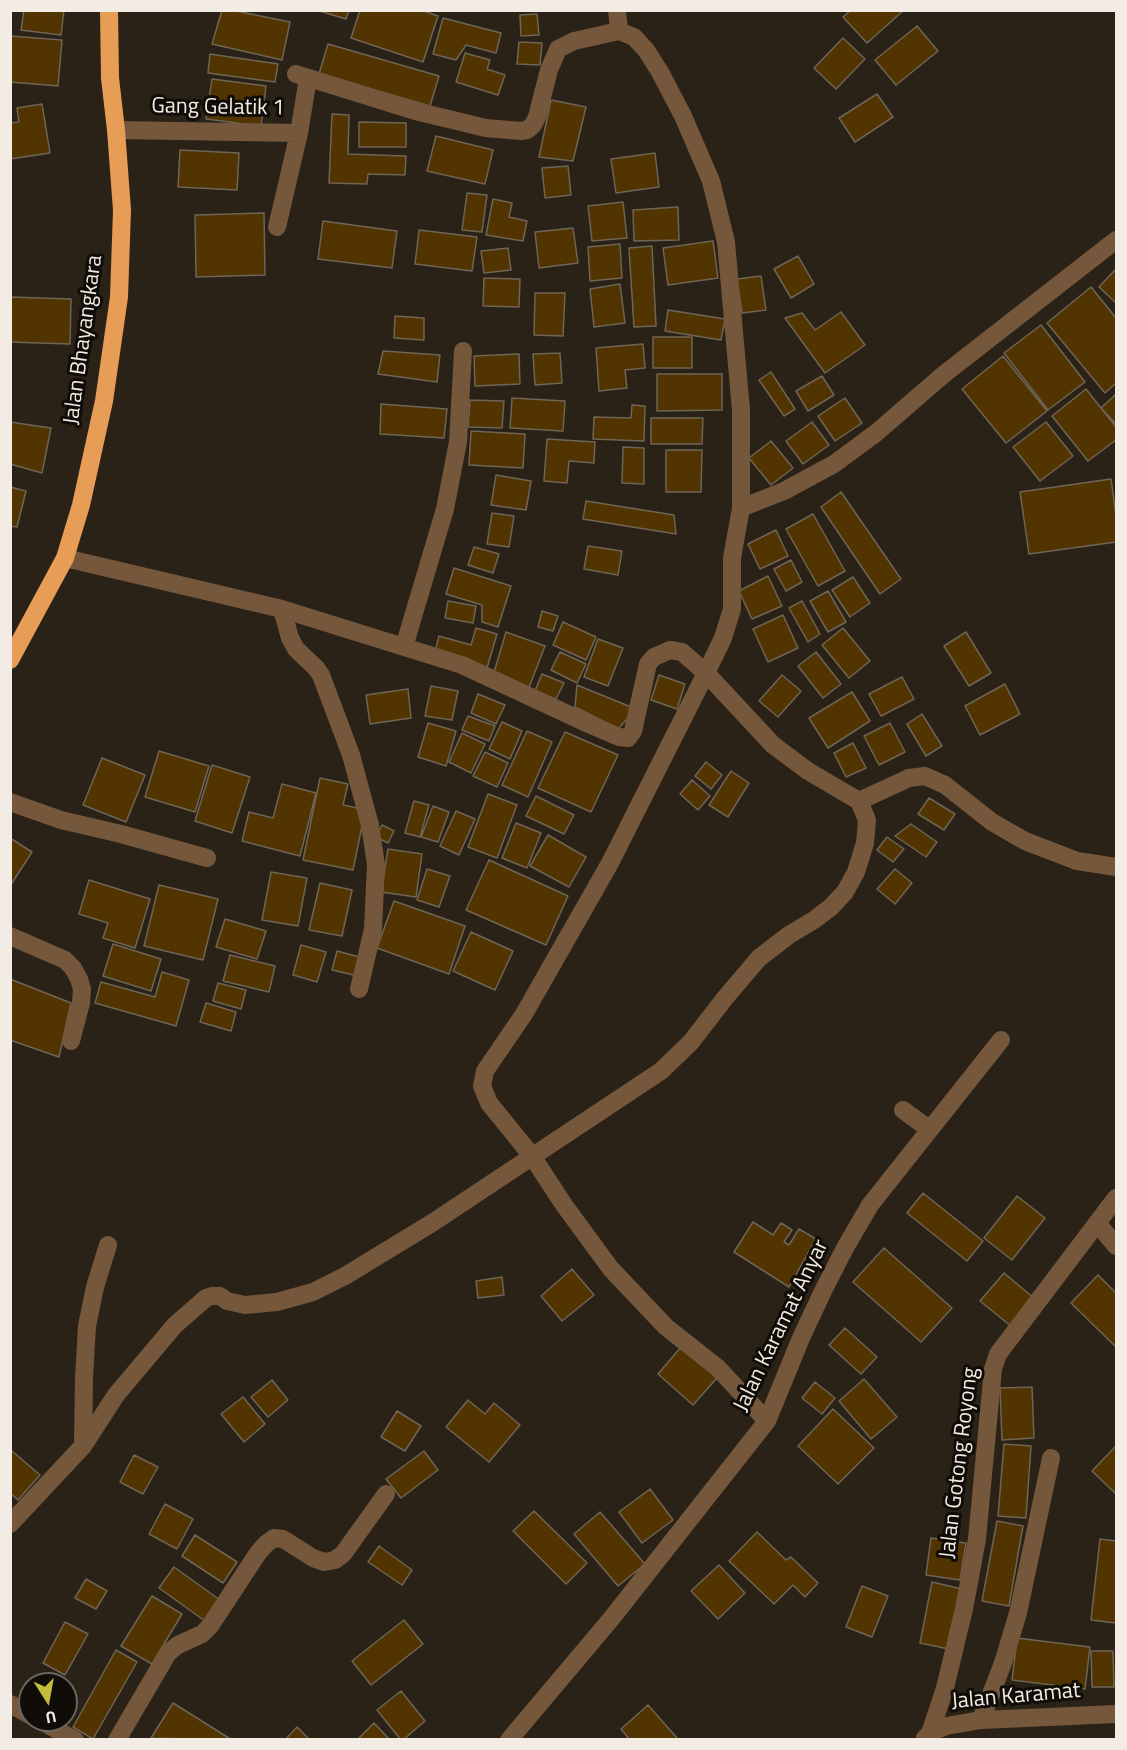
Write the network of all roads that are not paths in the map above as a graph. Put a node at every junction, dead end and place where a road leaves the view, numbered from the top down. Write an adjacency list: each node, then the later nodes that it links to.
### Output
1 (109, 10): 4 (highway, Jalan Bhayangkara)
2 (617, 10): 3 (street)
3 (619, 31): 5 (street, Gang Gelatik 1); 9 (street)
4 (116, 130): 5 (street, Gang Gelatik 1); 10 (highway, Jalan Bhayangkara)
5 (300, 133): 6 (street)
6 (277, 226)
7 (1116, 240): 9 (street)
8 (463, 351): 12 (street)
9 (741, 508): 14 (street)
10 (64, 558): 11 (street); 13 (highway, Jalan Bhayangkara)
11 (282, 609): 12 (street); 20 (street)
12 (404, 647): 14 (street)
13 (10, 660)
14 (706, 673): 15 (street); 25 (street)
15 (859, 801): 18 (street); 25 (street)
16 (10, 802): 17 (street)
17 (207, 858)
18 (1116, 867)
19 (10, 936): 22 (street)
20 (359, 989)
21 (1001, 1040): 24 (street, Jalan Karamat Anyar)
22 (71, 1041)
23 (903, 1110): 24 (street)
24 (929, 1129): 30 (street, Jalan Karamat Anyar)
25 (532, 1156): 30 (street); 31 (street)
26 (1116, 1198): 27 (street, Jalan Gotong Royong)
27 (1098, 1224): 29 (street); 38 (street, Jalan Gotong Royong)
28 (108, 1245): 31 (street)
29 (1116, 1246)
30 (767, 1421): 41 (street, Jalan Karamat Anyar)
31 (83, 1446): 34 (street)
32 (1051, 1458): 36 (street)
33 (386, 1494): 40 (street)
34 (10, 1524)
35 (1116, 1714): 36 (street, Jalan Karamat)
36 (981, 1720): 38 (street, Jalan Karamat)
37 (61, 1732): 39 (street)
38 (926, 1736)
39 (75, 1740)
40 (117, 1740)
41 (509, 1740)

